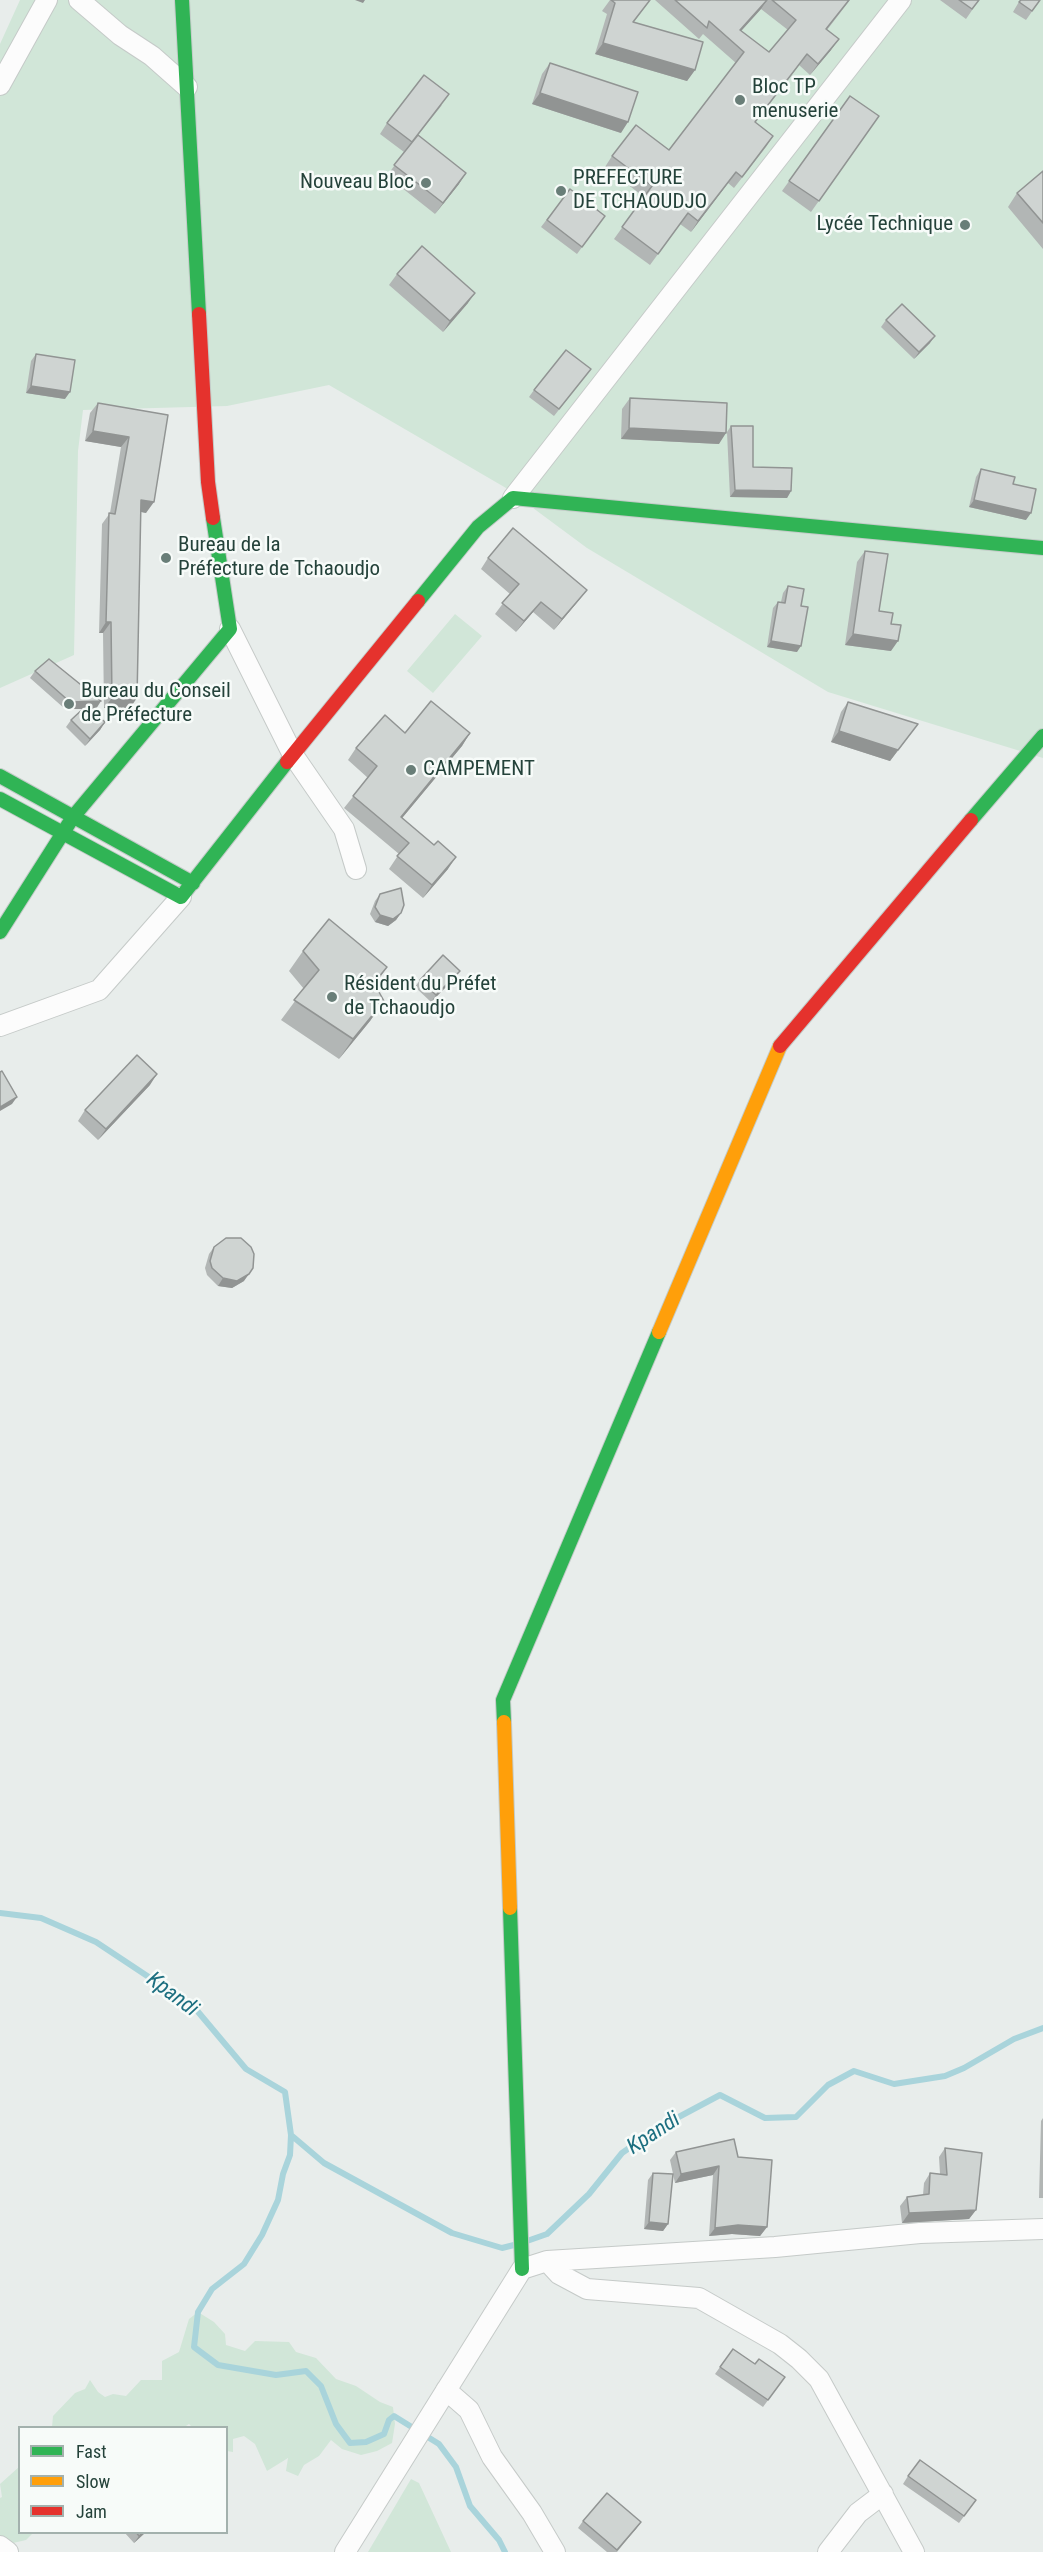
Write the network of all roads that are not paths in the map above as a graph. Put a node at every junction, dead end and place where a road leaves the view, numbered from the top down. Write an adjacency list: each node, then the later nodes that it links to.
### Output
1 (47, 0): 5 (street)
2 (79, 0): 6 (street)
3 (182, 0): 6 (street)
4 (901, 0): 7 (street)
5 (0, 85)
6 (187, 87): 9 (street)
7 (513, 498): 8 (street); 11 (street)
8 (1043, 548)
9 (230, 629): 11 (street); 14 (street)
10 (1043, 736): 22 (street)
11 (293, 755): 16 (street); 17 (street)
12 (0, 776): 14 (street)
13 (0, 799): 15 (street)
14 (74, 817): 15 (street); 17 (street)
15 (63, 833): 17 (street); 18 (street)
16 (356, 869)
17 (187, 890): 19 (street)
18 (0, 932)
19 (0, 1026)
20 (1043, 2229): 21 (street)
21 (547, 2261): 22 (street); 24 (street)
22 (522, 2269): 23 (street)
23 (446, 2390): 27 (street); 28 (street)
24 (883, 2494): 29 (street); 30 (street)
25 (0, 2546): 26 (street)
26 (8, 2552)
27 (345, 2552)
28 (555, 2552)
29 (828, 2552)
30 (914, 2552)

